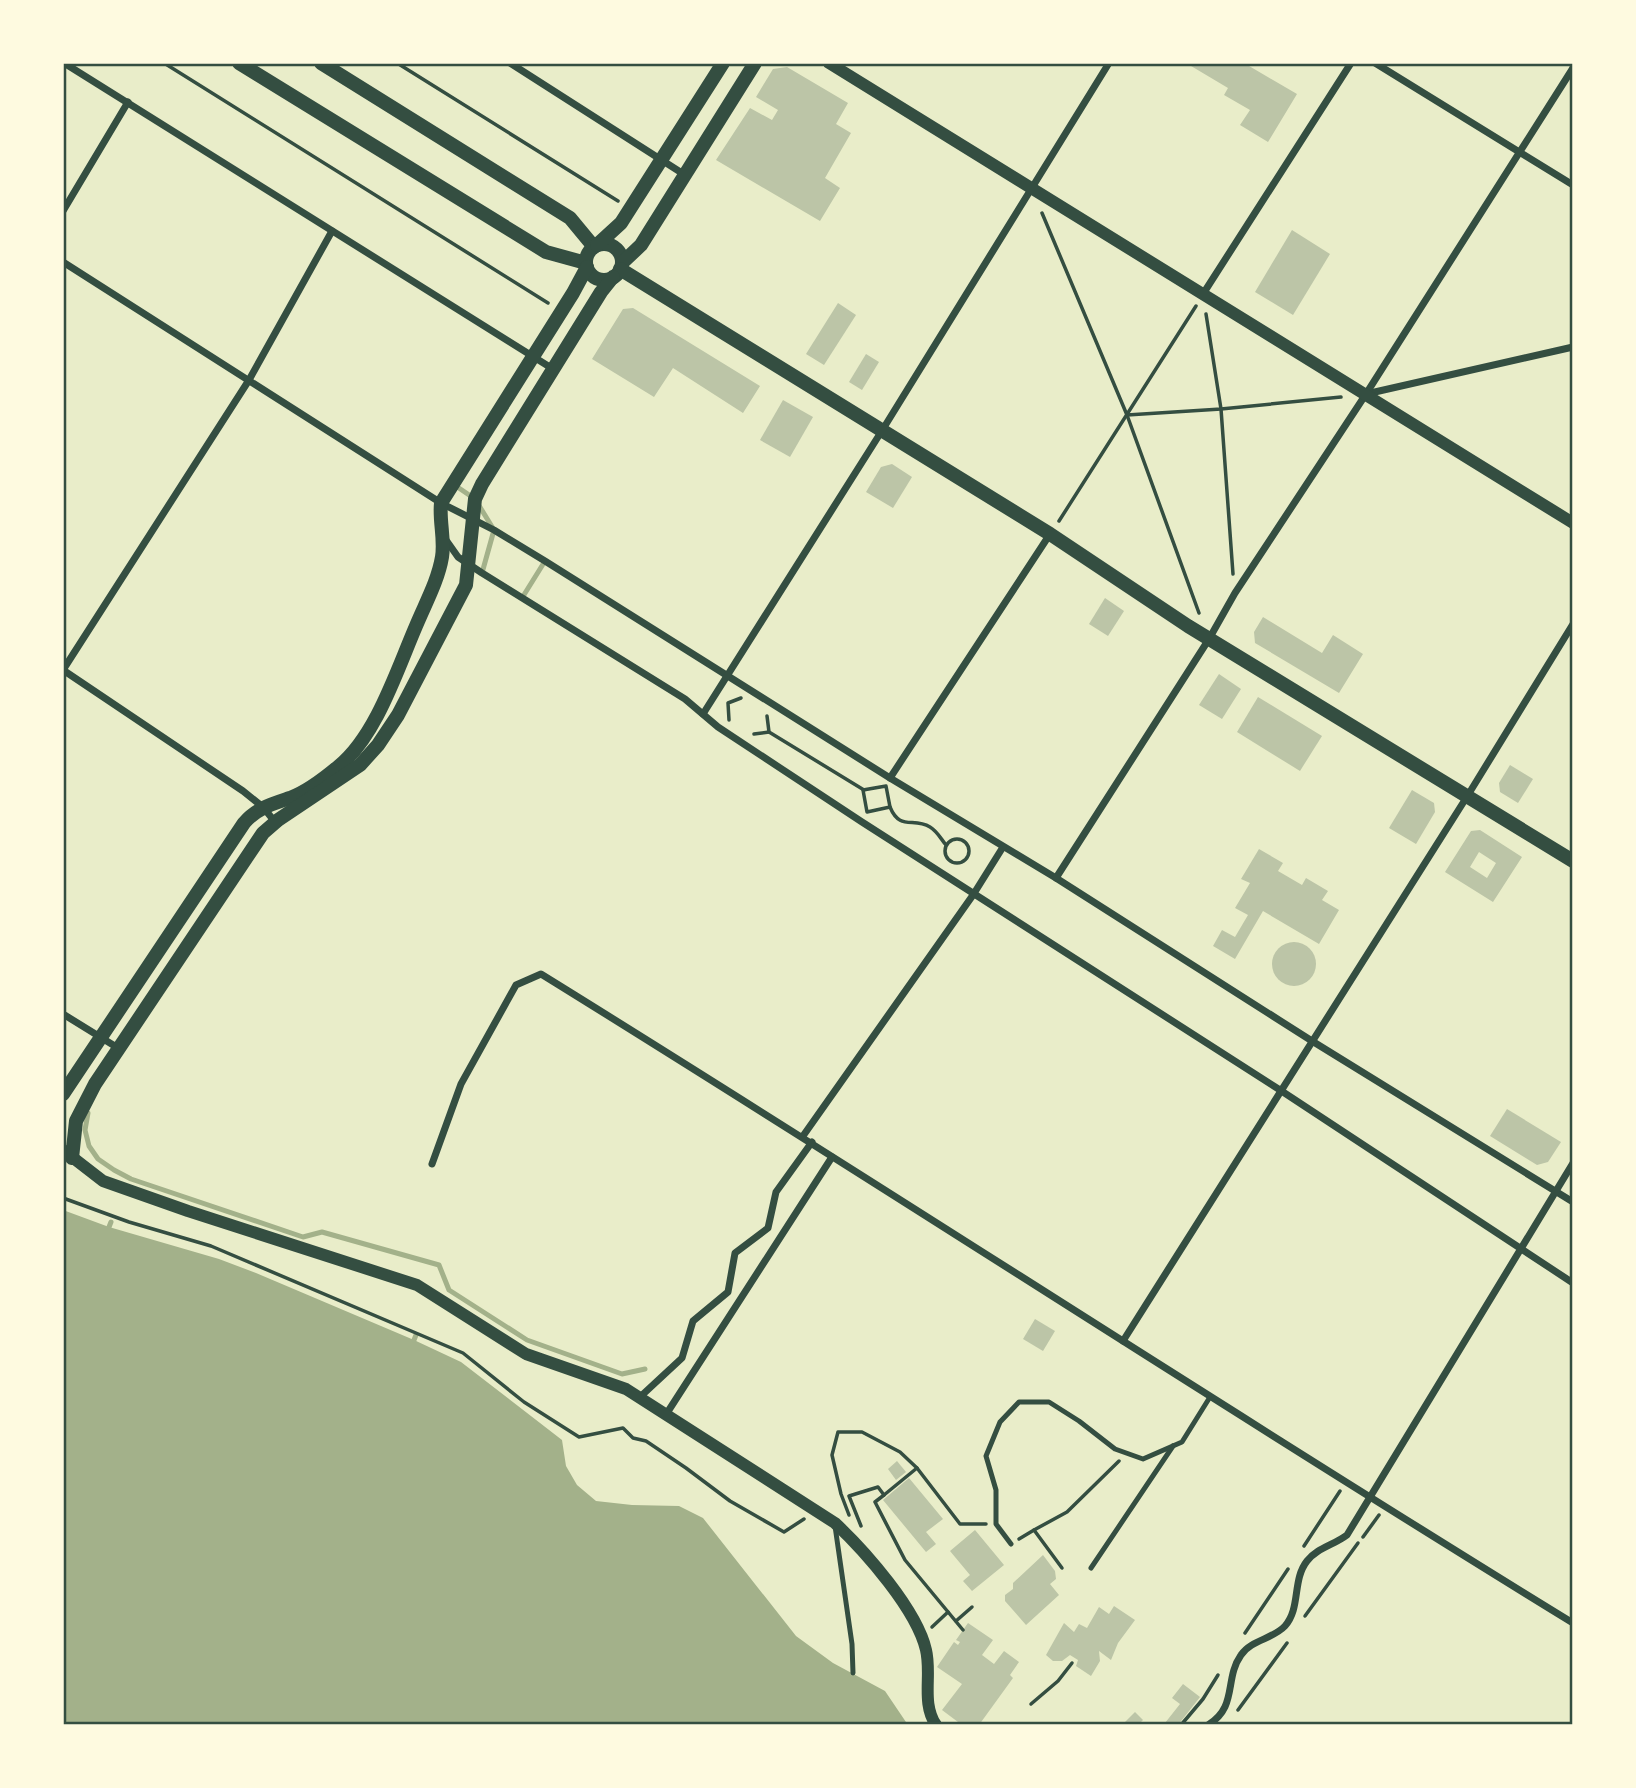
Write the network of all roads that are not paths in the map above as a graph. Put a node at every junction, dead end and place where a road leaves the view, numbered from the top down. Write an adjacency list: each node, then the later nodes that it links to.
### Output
1 (64, 63): 12 (street)
2 (239, 63): 22 (main road)
3 (321, 63): 20 (main road)
4 (510, 63): 14 (street)
5 (723, 63): 14 (main road)
6 (755, 63): 15 (main road)
7 (829, 63): 17 (street)
8 (1109, 63): 17 (street)
9 (1351, 63): 24 (street)
10 (1375, 63): 13 (street)
11 (1573, 68): 13 (street)
12 (128, 102): 18 (street); 19 (street)
13 (1521, 153): 16 (street); 29 (street)
14 (662, 160): 15 (street); 20 (main road)
15 (685, 175): 23 (main road)
16 (1573, 185)
17 (1031, 188): 24 (street); 30 (street)
18 (63, 211)
19 (332, 231): 26 (street); 28 (street)
20 (596, 246): 22 (main road); 23 (main road)
21 (63, 262): 28 (street)
22 (586, 265): 23 (main road); 26 (main road)
23 (618, 270): 27 (main road); 30 (main road)
24 (1203, 294): 29 (street)
25 (1573, 347): 29 (street)
26 (534, 355): 27 (street); 31 (main road)
27 (553, 370): 32 (main road)
28 (249, 380): 31 (street); 39 (street)
29 (1366, 394): 33 (street); 38 (street)
30 (883, 429): 34 (main road); 40 (street)
31 (441, 503): 32 (street); 35 (main road)
32 (472, 520): 36 (main road); 40 (street)
33 (1573, 523)
34 (1050, 534): 38 (main road); 42 (street)
35 (443, 537): 36 (street); 44 (main road)
36 (470, 565): 41 (street); 45 (main road)
37 (1573, 624): 43 (street)
38 (1209, 639): 43 (main road); 48 (street)
39 (63, 670): 44 (street)
40 (727, 675): 41 (street); 42 (street)
41 (703, 714): 49 (street)
42 (890, 778): 46 (street)
43 (1468, 795): 47 (main road); 52 (street)
44 (263, 807): 45 (street); 51 (main road)
45 (275, 822): 53 (main road)
46 (1003, 847): 48 (street); 49 (street)
47 (1573, 861)
48 (1056, 878): 52 (street)
49 (973, 895): 54 (street); 56 (street)
50 (63, 1014): 51 (street)
51 (101, 1038): 53 (street); 55 (main road)
52 (1311, 1041): 54 (street); 62 (street)
53 (118, 1048): 58 (main road)
54 (1280, 1090): 64 (street); 66 (street)
55 (63, 1094)
56 (803, 1136): 57 (street); 61 (street)
57 (812, 1142): 59 (street); 67 (street)
58 (67, 1154): 67 (street)
59 (832, 1157): 66 (street); 69 (street)
60 (1573, 1163): 62 (street)
61 (432, 1164)
62 (1555, 1191): 63 (street); 64 (street)
63 (1573, 1202)
64 (1520, 1250): 65 (street); 71 (street)
65 (1573, 1283)
66 (1123, 1341): 68 (street)
67 (640, 1397): 69 (street)
68 (1210, 1397): 70 (lane); 71 (street)
69 (667, 1413): 72 (street)
70 (1173, 1446): 73 (lane); 74 (lane)
71 (1368, 1498): 75 (street); 78 (street)
72 (835, 1523): 76 (lane); 77 (street)
73 (1011, 1544)
74 (1091, 1568)
75 (1573, 1623)
76 (853, 1674)
77 (936, 1725)
78 (1208, 1725)

